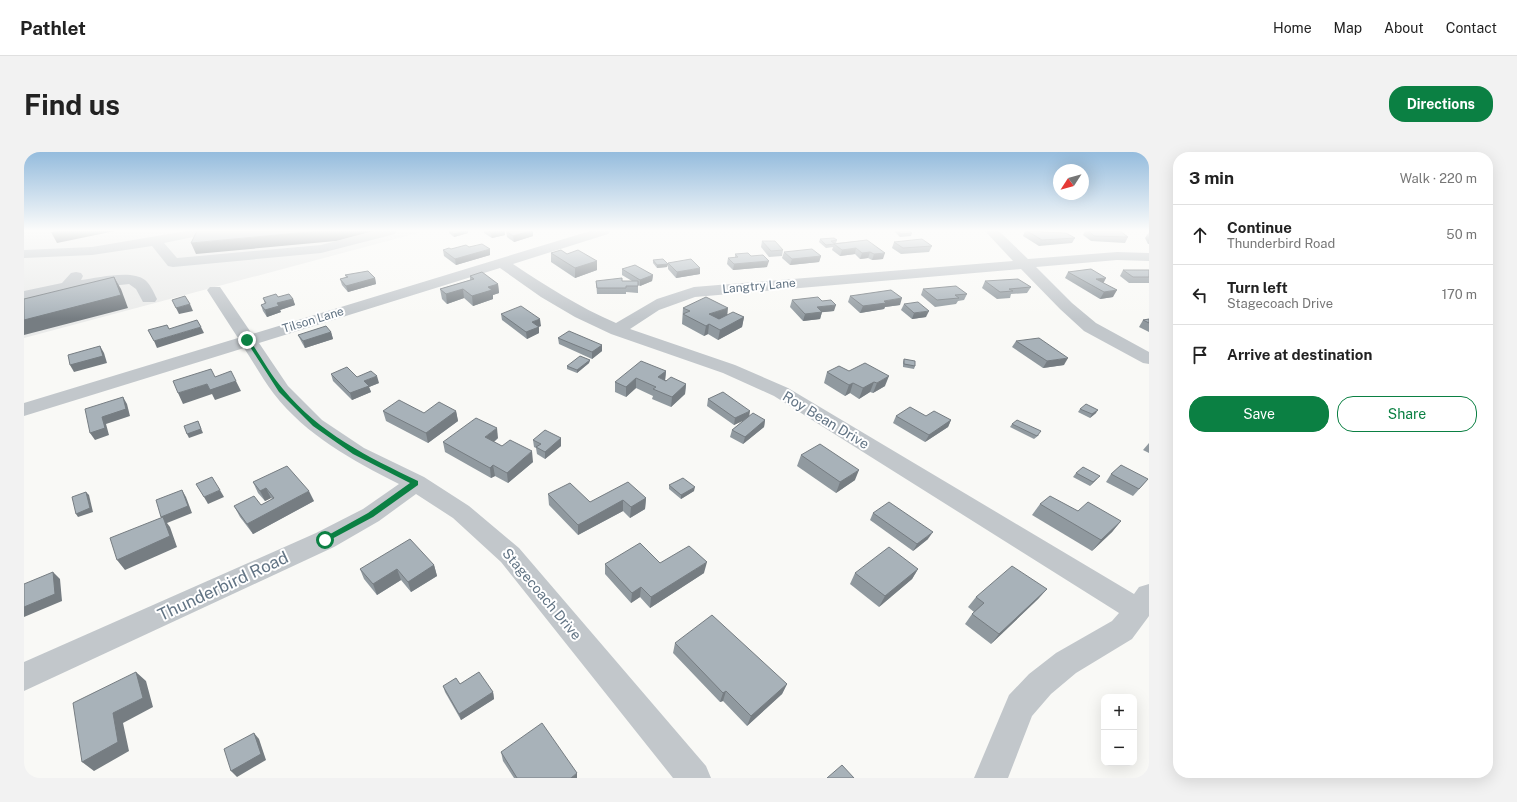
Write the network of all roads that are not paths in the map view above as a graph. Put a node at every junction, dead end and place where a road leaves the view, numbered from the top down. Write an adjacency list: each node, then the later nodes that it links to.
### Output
1 (91, 260): 9 (street)
2 (172, 260): 3 (street)
3 (202, 260)
4 (507, 260): 7 (street, Tilson Lane)
5 (1020, 260): 8 (street)
6 (1068, 260): 8 (street, Langtry Lane)
7 (501, 262): 13 (street, Roy Bean Drive); 14 (street, Tilson Lane)
8 (1024, 264): 13 (street, Langtry Lane); 15 (street)
9 (67, 286): 11 (street); 12 (street)
10 (214, 290): 14 (street, Stagecoach Drive)
11 (24, 296)
12 (149, 299)
13 (617, 330): 18 (street, Roy Bean Drive)
14 (247, 340): 16 (street, Tilson Lane); 17 (street, Stagecoach Drive)
15 (1149, 359)
16 (24, 410)
17 (416, 483): 19 (street, Thunderbird Road); 20 (street, Stagecoach Drive)
18 (1143, 602): 21 (street)
19 (24, 677)
20 (694, 778)
21 (991, 778)

